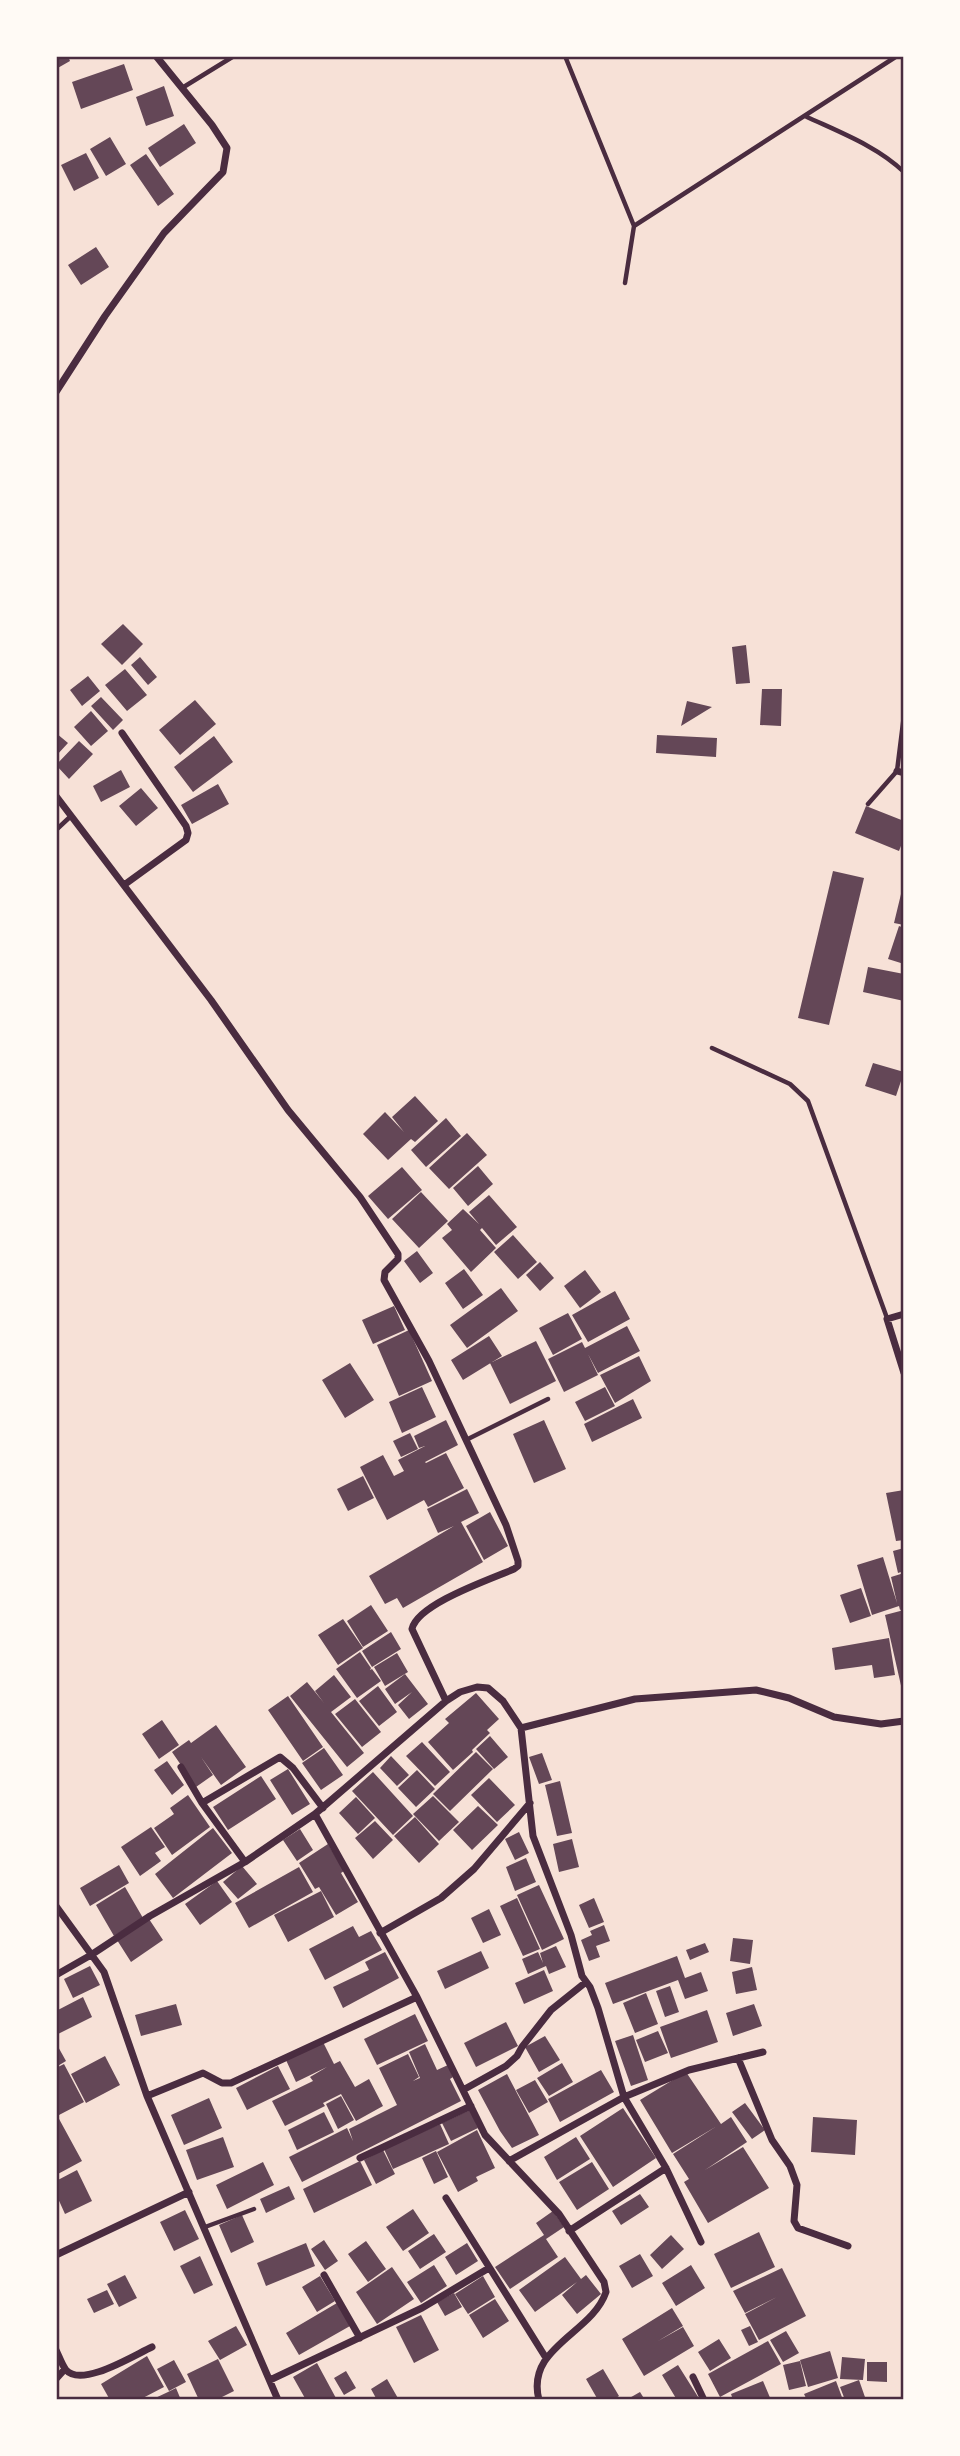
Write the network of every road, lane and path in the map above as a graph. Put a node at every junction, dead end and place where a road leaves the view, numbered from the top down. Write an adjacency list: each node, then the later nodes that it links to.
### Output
1 (156, 56): 5 (street)
2 (234, 56): 5 (lane)
3 (565, 56): 8 (lane)
4 (897, 56): 6 (lane)
5 (181, 88): 10 (street)
6 (805, 116): 7 (lane); 8 (lane)
7 (904, 172)
8 (634, 226): 9 (lane)
9 (625, 283)
10 (56, 392)
11 (904, 715): 13 (lane)
12 (122, 733): 18 (street)
13 (901, 772): 15 (lane)
14 (56, 796): 16 (street)
15 (868, 804)
16 (71, 816): 17 (lane); 18 (street)
17 (56, 830)
18 (124, 885): 24 (street)
19 (712, 1048): 21 (lane)
20 (904, 1314): 21 (street)
21 (887, 1319): 22 (street)
22 (904, 1373)
23 (548, 1399): 24 (lane)
24 (466, 1440): 25 (street)
25 (446, 1701): 27 (street); 31 (street)
26 (904, 1721): 27 (street)
27 (521, 1728): 30 (street)
28 (181, 1767): 29 (street)
29 (202, 1803): 31 (street); 33 (street)
30 (530, 1803): 35 (street); 38 (street)
31 (323, 1808): 32 (street)
32 (315, 1814): 33 (street); 35 (street)
33 (245, 1861): 36 (street)
34 (56, 1906): 36 (street)
35 (380, 1933): 39 (street)
36 (91, 1955): 37 (street); 43 (street)
37 (56, 1975)
38 (586, 1982): 42 (street); 44 (street)
39 (417, 1997): 42 (street); 43 (street)
40 (763, 2052): 41 (street)
41 (738, 2058): 44 (street); 55 (street)
42 (463, 2090): 45 (street)
43 (147, 2096): 49 (street)
44 (624, 2097): 47 (street); 48 (street)
45 (471, 2106): 46 (street); 47 (street)
46 (360, 2158)
47 (509, 2161): 53 (street)
48 (666, 2168): 53 (street); 54 (street)
49 (190, 2193): 52 (street); 56 (street)
50 (446, 2198): 57 (street)
51 (254, 2209): 52 (lane)
52 (205, 2227): 66 (street)
53 (569, 2231): 62 (street)
54 (701, 2242)
55 (848, 2246)
56 (56, 2255)
57 (489, 2268): 59 (street); 62 (street)
58 (324, 2276): 59 (street)
59 (360, 2338): 66 (street)
60 (152, 2347): 63 (street)
61 (56, 2350): 63 (street)
62 (546, 2358): 68 (street)
63 (65, 2369): 65 (street)
64 (693, 2377): 69 (street)
65 (56, 2379)
66 (270, 2380): 67 (street)
67 (278, 2400)
68 (539, 2400)
69 (704, 2400)

